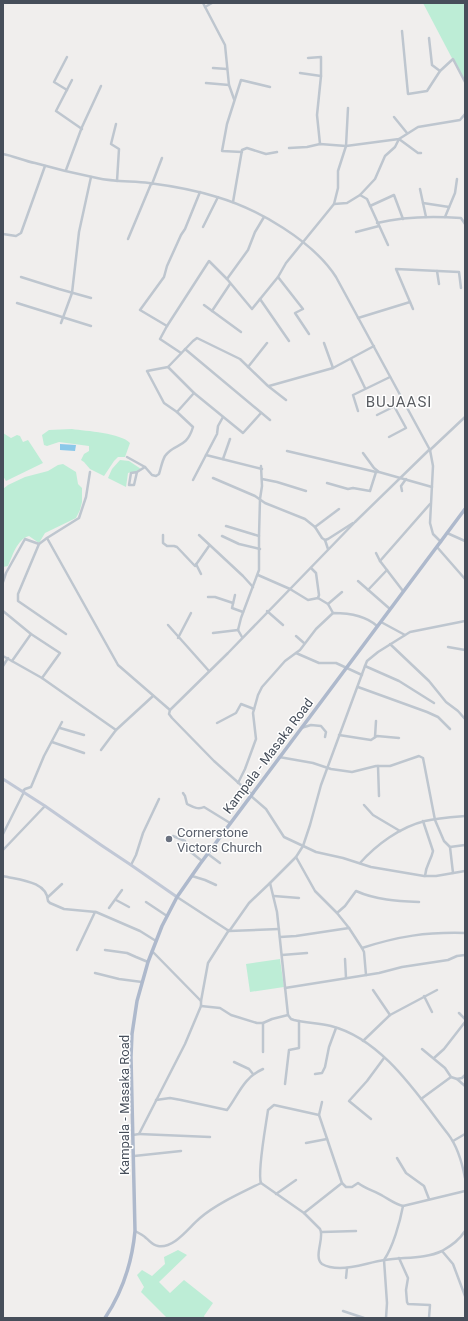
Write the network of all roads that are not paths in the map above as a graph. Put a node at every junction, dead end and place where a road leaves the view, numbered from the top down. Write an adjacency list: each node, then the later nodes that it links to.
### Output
1 (203, 3): 3 (street)
2 (212, 3): 3 (street)
3 (205, 7): 9 (street)
4 (402, 31): 10 (street)
5 (429, 38): 10 (street)
6 (67, 57): 19 (street)
7 (308, 58): 12 (street)
8 (212, 68): 9 (street)
9 (227, 69): 16 (street)
10 (440, 71): 14 (street)
11 (300, 73): 12 (street)
12 (321, 76): 28 (street)
13 (72, 80): 19 (street)
14 (465, 82)
15 (206, 83): 16 (street)
16 (229, 84): 20 (street)
17 (100, 86): 25 (street)
18 (270, 87): 20 (street)
19 (67, 90): 25 (street)
20 (234, 99): 31 (street)
21 (348, 108): 29 (street)
22 (465, 114): 26 (street)
23 (394, 117): 26 (street)
24 (116, 124): 40 (street)
25 (82, 129): 37 (street)
26 (407, 133): 27 (street)
27 (399, 139): 29 (street); 33 (street); 44 (street)
28 (320, 144): 29 (street); 30 (street)
29 (346, 146): 48 (street)
30 (289, 148)
31 (242, 152): 32 (street); 46 (street)
32 (277, 152)
33 (421, 153)
34 (3, 154): 36 (street)
35 (162, 158): 41 (street)
36 (46, 166): 37 (street); 59 (street)
37 (66, 170): 38 (street)
38 (92, 177): 40 (street); 70 (street)
39 (457, 179): 50 (street)
40 (117, 181): 41 (street)
41 (151, 184): 43 (street); 60 (street)
42 (420, 189): 47 (street)
43 (200, 192): 45 (street); 82 (street)
44 (360, 195): 48 (street); 49 (street)
45 (218, 197): 46 (street); 57 (street)
46 (232, 202): 51 (street)
47 (423, 203): 50 (street); 52 (street)
48 (334, 204): 61 (street)
49 (370, 206): 54 (street); 55 (street)
50 (449, 207): 53 (street)
51 (264, 217): 61 (street); 66 (street)
52 (426, 217): 53 (street); 54 (street)
53 (445, 217): 56 (street)
54 (402, 219): 55 (street)
55 (378, 224): 58 (street); 62 (street)
56 (465, 224)
57 (203, 227)
58 (356, 232)
59 (3, 234)
60 (128, 239)
61 (304, 242): 65 (street); 79 (street)
62 (388, 245)
63 (437, 271): 68 (street); 69 (street); 73 (street)
64 (21, 277): 70 (street)
65 (278, 277): 72 (street); 84 (street)
66 (227, 279): 67 (street); 82 (street)
67 (230, 284): 72 (street); 77 (street)
68 (439, 284)
69 (461, 288)
70 (72, 293): 71 (street); 78 (street)
71 (91, 298)
72 (260, 299): 85 (street)
73 (410, 302): 76 (street); 79 (street)
74 (17, 303): 78 (street)
75 (204, 305): 77 (street)
76 (413, 309)
77 (212, 311): 83 (street)
78 (63, 318): 80 (street); 81 (street)
79 (358, 318): 88 (street)
80 (61, 323)
81 (91, 326)
82 (168, 326): 90 (street)
83 (241, 332)
84 (308, 334)
85 (289, 341)
86 (267, 343): 93 (street)
87 (324, 343): 94 (street)
88 (374, 346): 91 (street); 95 (street)
89 (185, 349): 90 (street); 93 (street); 104 (street)
90 (181, 353): 92 (street)
91 (351, 359): 94 (street); 97 (street)
92 (168, 367): 98 (street); 103 (street)
93 (248, 368): 96 (street)
94 (333, 368): 96 (street)
95 (390, 377): 97 (street); 100 (street)
96 (268, 386): 99 (street)
97 (365, 388): 102 (street)
98 (194, 393): 103 (street); 107 (street)
99 (286, 400)
100 (403, 402): 101 (street); 111 (street)
101 (394, 406): 105 (street); 109 (street)
102 (358, 411)
103 (177, 412): 118 (street)
104 (261, 413): 107 (street); 108 (street)
105 (377, 415)
106 (465, 416): 111 (street)
107 (223, 417): 114 (street)
108 (270, 420)
109 (389, 437)
110 (230, 439): 116 (street)
111 (430, 449): 124 (street); 129 (street)
112 (287, 451): 122 (street)
113 (363, 453): 122 (street)
114 (206, 455): 116 (street); 127 (street)
115 (127, 457): 118 (street)
116 (223, 459): 119 (street)
117 (262, 466): 119 (street)
118 (145, 467): 121 (street)
119 (262, 470): 125 (street)
120 (90, 472): 144 (street)
121 (137, 472): 121 (street)
122 (377, 472): 124 (street); 128 (street)
123 (213, 478): 132 (street)
124 (400, 478): 126 (street); 136 (street)
125 (262, 479): 130 (street); 132 (street)
126 (406, 479): 129 (street); 131 (street)
127 (193, 480)
128 (327, 483)
129 (432, 486): 133 (street)
130 (306, 491)
131 (402, 491)
132 (260, 499): 138 (street); 143 (street)
133 (430, 504): 147 (street); 154 (street)
134 (339, 508): 138 (street)
135 (465, 509): 139 (main road, Kampala - Masaka Road)
136 (355, 522): 145 (street); 152 (street)
137 (226, 526): 143 (street)
138 (315, 528): 145 (street)
139 (447, 533): 146 (street); 147 (main road, Kampala - Masaka Road)
140 (163, 535): 155 (street)
141 (199, 535): 149 (street)
142 (222, 536): 151 (street)
143 (259, 536): 151 (street)
144 (46, 538): 148 (street); 208 (street)
145 (325, 540): 152 (street)
146 (465, 541)
147 (440, 542): 150 (main road, Kampala - Masaka Road)
148 (39, 544): 158 (street); 188 (street)
149 (209, 546): 155 (street); 164 (street)
150 (437, 547): 161 (street); 167 (main road, Kampala - Masaka Road)
151 (260, 549): 160 (street)
152 (328, 549): 156 (street)
153 (376, 553): 154 (street)
154 (380, 561): 157 (street)
155 (196, 564): 159 (street)
156 (311, 568): 165 (street); 171 (street)
157 (387, 570): 166 (street); 167 (street)
158 (5, 572): 163 (street)
159 (201, 574)
160 (258, 575): 164 (street); 165 (street)
161 (465, 579)
162 (358, 581): 166 (street)
163 (3, 582)
164 (253, 587): 177 (street)
165 (290, 589): 171 (street); 176 (street)
166 (368, 590): 174 (street)
167 (403, 591): 174 (main road, Kampala - Masaka Road)
168 (342, 592): 173 (street)
169 (235, 595): 172 (street)
170 (208, 596): 172 (street)
171 (318, 598): 173 (street)
172 (233, 603): 177 (street)
173 (328, 604): 179 (street)
174 (390, 609): 180 (main road, Kampala - Masaka Road)
175 (3, 611): 187 (street)
176 (267, 611): 183 (street); 191 (street)
177 (243, 612): 185 (street)
178 (191, 613): 192 (street)
179 (333, 613): 184 (street); 193 (street)
180 (380, 621): 184 (main road, Kampala - Masaka Road); 189 (street)
181 (465, 621): 189 (street)
182 (168, 625): 192 (street)
183 (283, 625)
184 (377, 626): 203 (main road, Kampala - Masaka Road)
185 (238, 630): 186 (street); 191 (street)
186 (213, 633)
187 (31, 634): 200 (street); 206 (street)
188 (66, 634)
189 (405, 635): 194 (street)
190 (296, 636): 193 (street)
191 (242, 637): 204 (street)
192 (178, 638): 204 (street)
193 (304, 643): 197 (street)
194 (390, 644): 202 (street); 212 (street)
195 (448, 647): 196 (street)
196 (465, 650)
197 (296, 653): 203 (street); 210 (street)
198 (3, 656): 199 (street)
199 (8, 658): 200 (street); 201 (street)
200 (12, 661): 206 (street)
201 (3, 666)
202 (365, 666): 205 (street); 209 (street)
203 (346, 668): 205 (street); 217 (main road, Kampala - Masaka Road)
204 (209, 671): 211 (street)
205 (362, 675): 207 (street)
206 (42, 678): 219 (street)
207 (358, 687): 218 (street); 221 (street)
208 (153, 696): 211 (street); 219 (street)
209 (434, 703)
210 (254, 709): 215 (street); 232 (street)
211 (170, 710): 232 (street)
212 (465, 719)
213 (62, 722): 216 (street)
214 (376, 722): 223 (street)
215 (217, 723)
216 (60, 728): 220 (street); 225 (street)
217 (300, 729): 222 (street); 228 (main road, Kampala - Masaka Road)
218 (450, 729)
219 (116, 730): 226 (street)
220 (84, 735)
221 (339, 735): 223 (street); 230 (street)
222 (325, 737)
223 (375, 737): 224 (street)
224 (399, 738)
225 (52, 742): 227 (street); 233 (street)
226 (102, 750)
227 (84, 753)
228 (279, 757): 230 (street); 235 (main road, Kampala - Masaka Road)
229 (378, 766): 230 (street); 236 (street); 241 (street)
230 (328, 768): 248 (street)
231 (3, 780): 233 (street)
232 (238, 783): 235 (street)
233 (24, 791): 239 (street); 245 (street)
234 (183, 793): 243 (street)
235 (251, 795): 243 (main road, Kampala - Masaka Road); 248 (street)
236 (379, 796)
237 (159, 799): 255 (street)
238 (364, 805): 244 (street)
239 (45, 806): 250 (street); 255 (street)
240 (465, 816): 241 (street)
241 (435, 820): 242 (street); 249 (street)
242 (423, 821): 244 (street); 261 (street)
243 (230, 823): 251 (main road, Kampala - Masaka Road)
244 (400, 831): 254 (street)
245 (3, 834)
246 (174, 836): 253 (street)
247 (465, 845): 249 (street)
248 (303, 846): 252 (street); 254 (street)
249 (450, 847): 258 (street)
250 (3, 850)
251 (207, 854): 253 (main road, Kampala - Masaka Road); 256 (street)
252 (296, 857): 262 (street); 276 (street)
253 (202, 861): 260 (main road, Kampala - Masaka Road)
254 (360, 863): 261 (street)
255 (131, 864): 267 (street)
256 (220, 864)
257 (465, 871): 258 (street)
258 (453, 873): 261 (street)
259 (3, 876): 268 (street)
260 (192, 876): 264 (street); 267 (main road, Kampala - Masaka Road)
261 (425, 876)
262 (270, 883): 266 (street); 280 (street)
263 (62, 884): 268 (street)
264 (216, 886)
265 (122, 890): 270 (street)
266 (274, 896): 269 (street); 279 (street)
267 (177, 897): 277 (main road, Kampala - Masaka Road); 280 (street)
268 (48, 898): 275 (street)
269 (299, 898)
270 (116, 900): 273 (street); 274 (street)
271 (146, 902): 277 (street)
272 (419, 902): 276 (street)
273 (129, 907)
274 (109, 908)
275 (95, 912): 283 (street); 285 (street)
276 (337, 913): 278 (street)
277 (167, 916): 283 (main road, Kampala - Masaka Road)
278 (349, 928): 282 (street); 284 (street)
279 (279, 929): 280 (street); 282 (street)
280 (229, 931): 301 (street)
281 (465, 933): 284 (street)
282 (280, 937): 289 (street)
283 (156, 941): 287 (main road, Kampala - Masaka Road)
284 (362, 948): 294 (street)
285 (77, 950)
286 (105, 950): 292 (street)
287 (152, 951): 292 (main road, Kampala - Masaka Road); 301 (street)
288 (307, 953): 289 (street)
289 (282, 955): 297 (street)
290 (465, 955): 294 (street)
291 (345, 959): 295 (street)
292 (148, 962): 296 (main road, Kampala - Masaka Road)
293 (95, 973): 296 (street)
294 (366, 975): 295 (street)
295 (346, 978): 297 (street)
296 (142, 982): 332 (main road, Kampala - Masaka Road)
297 (285, 988): 305 (street)
298 (373, 990): 306 (street)
299 (437, 990): 300 (street)
300 (424, 996): 303 (street); 306 (street)
301 (201, 1001): 302 (street)
302 (201, 1006): 309 (street); 326 (street)
303 (432, 1012)
304 (459, 1013): 308 (street)
305 (288, 1015): 307 (street); 309 (street)
306 (390, 1015): 311 (street)
307 (299, 1021): 310 (street); 323 (street)
308 (465, 1021): 315 (street)
309 (263, 1023): 313 (street)
310 (336, 1028): 311 (street); 319 (street)
311 (363, 1041): 314 (street)
312 (422, 1049): 315 (street)
313 (263, 1052)
314 (384, 1058): 325 (street); 329 (street)
315 (434, 1058): 321 (street)
316 (234, 1062): 318 (street)
317 (263, 1069): 318 (street)
318 (254, 1074): 326 (street)
319 (314, 1074)
320 (465, 1075): 322 (street)
321 (451, 1077): 322 (street); 325 (street)
322 (457, 1079): 324 (street)
323 (285, 1084)
324 (465, 1086)
325 (421, 1099): 335 (street)
326 (156, 1100): 330 (street)
327 (322, 1102): 328 (street)
328 (318, 1115): 334 (street); 342 (street)
329 (371, 1119)
330 (139, 1134): 332 (street); 333 (street)
331 (465, 1134): 335 (street)
332 (134, 1135): 338 (main road, Kampala - Masaka Road)
333 (210, 1137)
334 (327, 1139): 336 (street); 343 (street)
335 (453, 1141): 340 (street)
336 (306, 1143)
337 (181, 1151): 338 (street)
338 (134, 1156): 349 (main road, Kampala - Masaka Road)
339 (397, 1158): 346 (street)
340 (465, 1178)
341 (296, 1180): 345 (street)
342 (261, 1183): 345 (street); 349 (street)
343 (342, 1183): 347 (street); 348 (street)
344 (465, 1191): 346 (street)
345 (276, 1194): 348 (street)
346 (429, 1199): 347 (street)
347 (403, 1206): 355 (street)
348 (304, 1213): 352 (street)
349 (135, 1231): 360 (main road, Kampala - Masaka Road)
350 (356, 1231): 352 (street)
351 (465, 1231): 353 (street)
352 (322, 1232): 356 (street)
353 (442, 1251): 354 (street); 358 (street)
354 (399, 1258): 355 (street); 363 (street)
355 (384, 1260): 356 (street); 362 (street)
356 (346, 1268): 357 (street)
357 (346, 1278)
358 (465, 1296)
359 (343, 1311): 361 (street)
360 (105, 1318)
361 (364, 1318)
362 (386, 1318)
363 (429, 1318)

